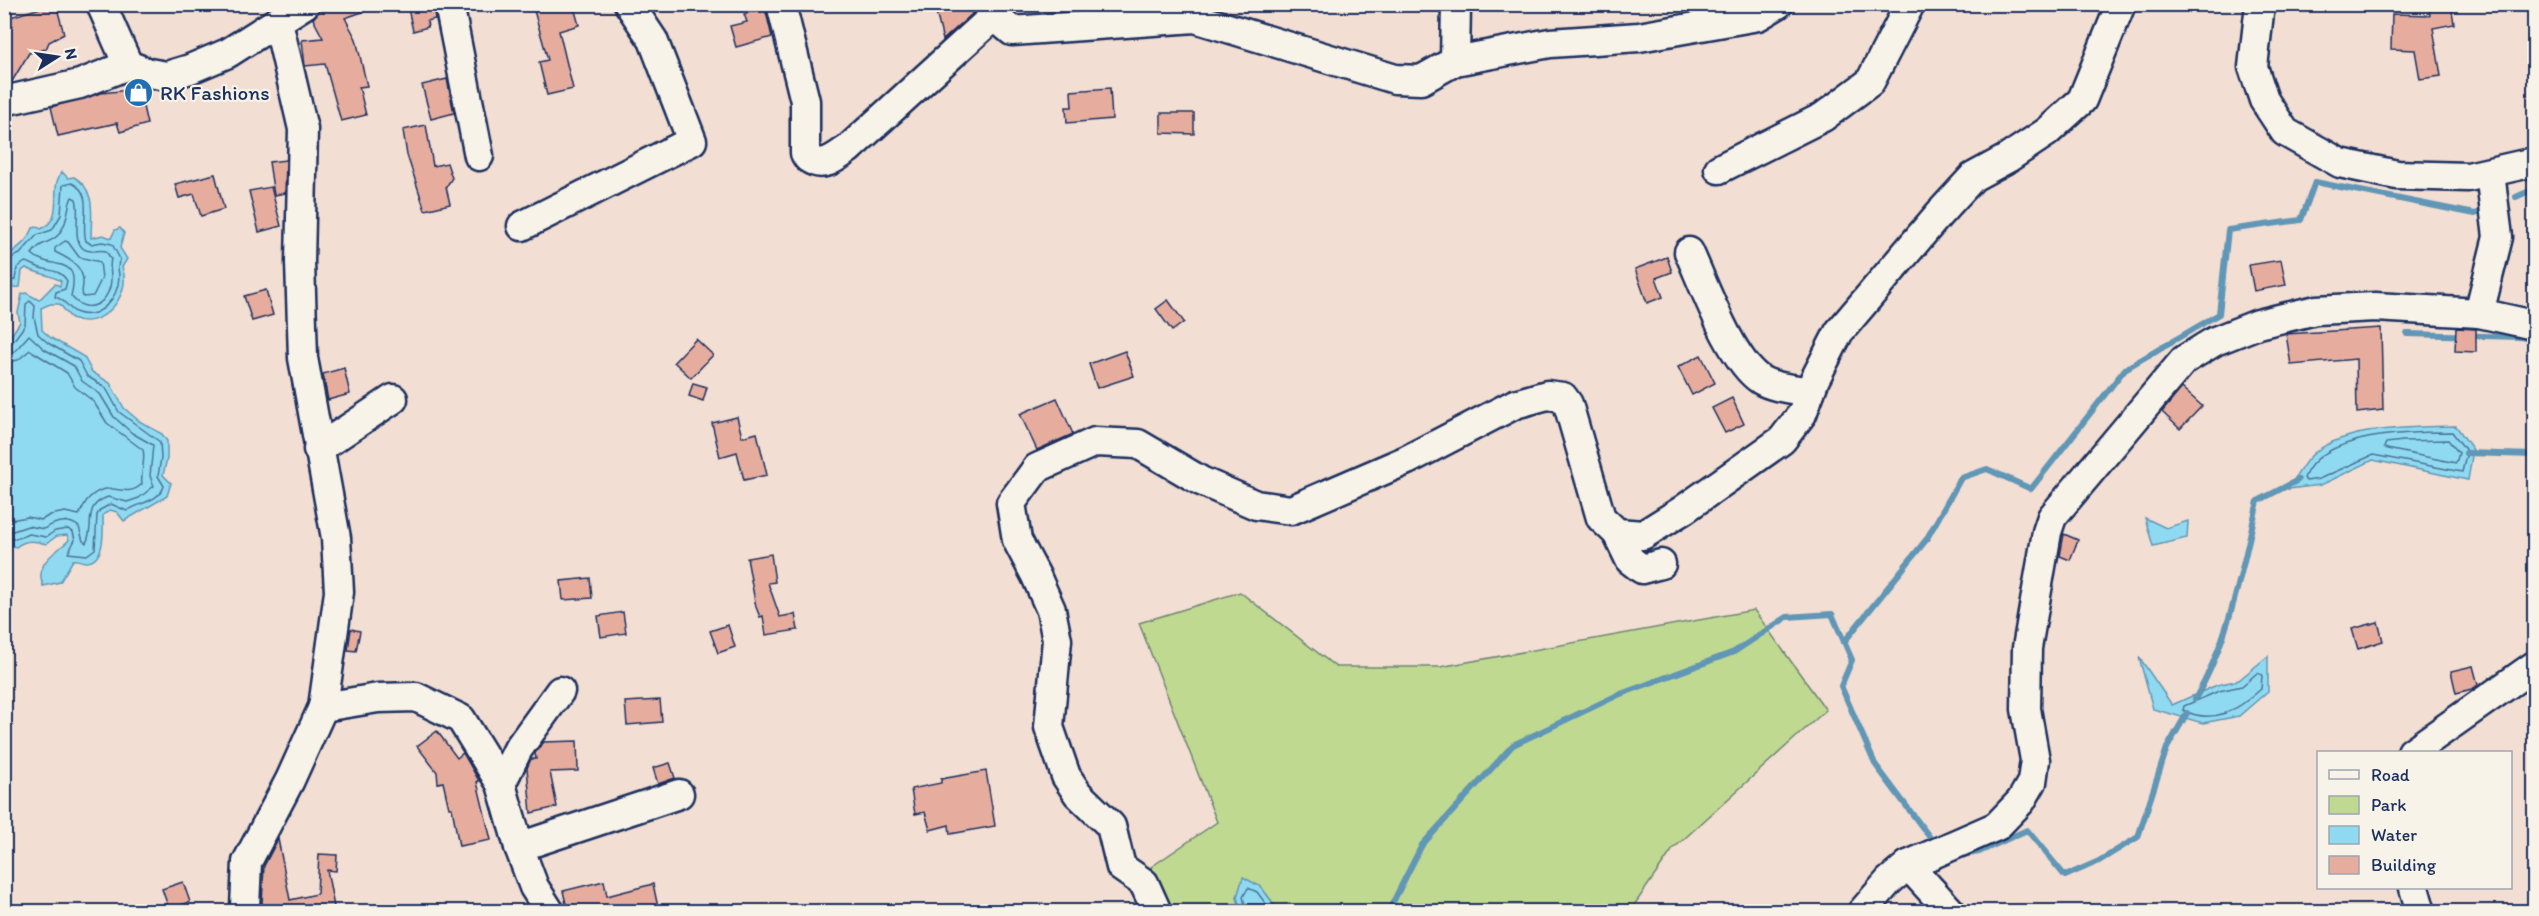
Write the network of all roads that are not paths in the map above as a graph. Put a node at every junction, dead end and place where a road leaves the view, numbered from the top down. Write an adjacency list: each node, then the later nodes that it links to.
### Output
1 (101, 4): 14 (street)
2 (304, 4): 12 (street)
3 (449, 4): 16 (street)
4 (629, 4): 20 (street)
5 (781, 4): 11 (street)
6 (1456, 4): 13 (street)
7 (1778, 4): 13 (street)
8 (1910, 4): 18 (street)
9 (2121, 4): 24 (street)
10 (2260, 4): 19 (street)
11 (992, 10): 13 (street)
12 (278, 22): 14 (street); 26 (street)
13 (1455, 61)
14 (128, 65): 15 (street)
15 (4, 101)
16 (479, 156)
17 (2535, 162): 19 (street)
18 (1719, 169)
19 (2490, 173): 22 (street)
20 (522, 226)
21 (1689, 252): 24 (street)
22 (2479, 313): 23 (street); 36 (street)
23 (2535, 325)
24 (1810, 392): 27 (street)
25 (393, 399): 26 (street)
26 (318, 449): 31 (street)
27 (1617, 533): 28 (street); 40 (street)
28 (1661, 564)
29 (2535, 666): 32 (street)
30 (560, 691): 33 (street)
31 (323, 707): 33 (street); 38 (street)
32 (2415, 751)
33 (501, 784): 35 (street)
34 (679, 794): 35 (street)
35 (519, 847): 39 (street)
36 (1908, 865): 41 (street); 42 (street)
37 (2414, 889): 43 (street)
38 (246, 912)
39 (550, 912)
40 (1157, 912)
41 (1862, 912)
42 (1951, 912)
43 (2421, 912)

